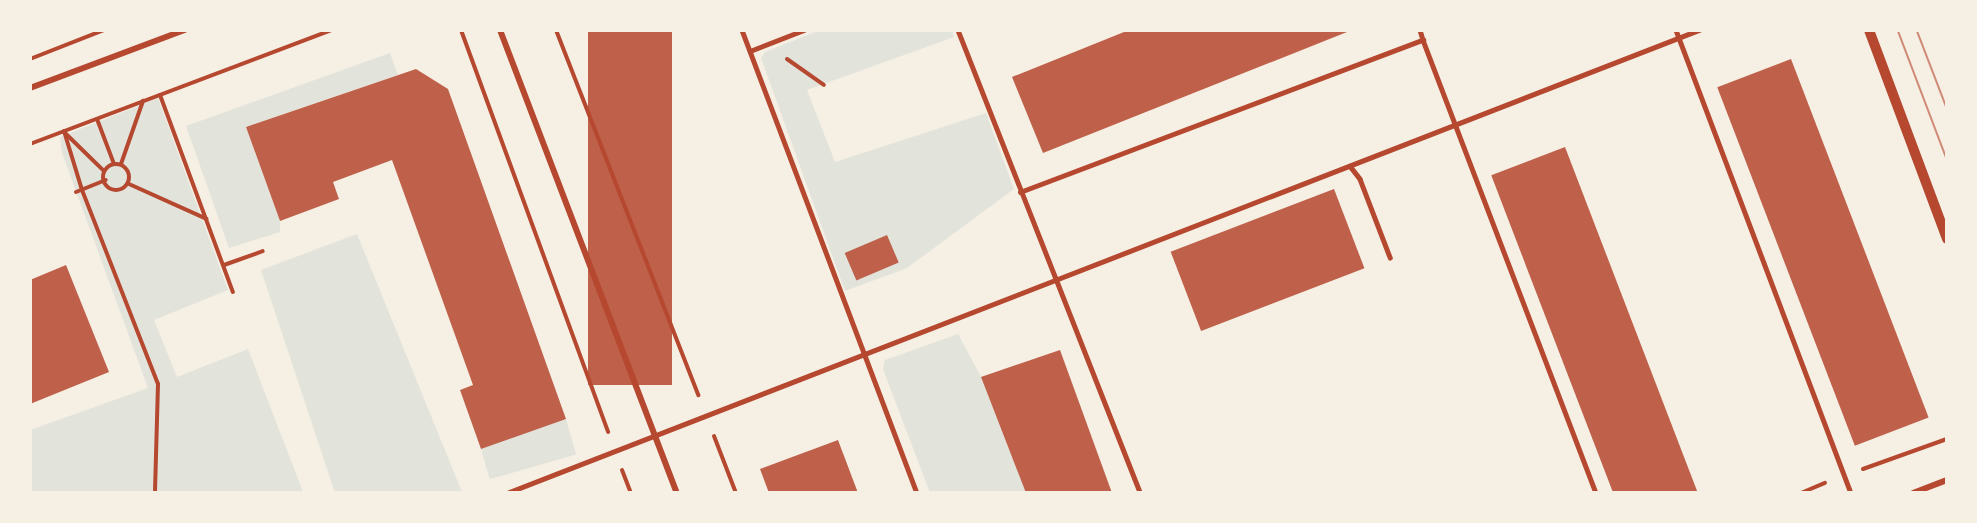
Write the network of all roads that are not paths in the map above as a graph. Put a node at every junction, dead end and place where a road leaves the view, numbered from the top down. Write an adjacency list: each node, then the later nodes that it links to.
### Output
1 (184, 30): 13 (street)
2 (500, 30): 21 (street)
3 (742, 30): 12 (lane)
4 (804, 30): 12 (lane)
5 (958, 30): 16 (lane)
6 (1420, 30): 11 (lane)
7 (1676, 30): 10 (lane)
8 (1699, 30): 10 (lane)
9 (1869, 30): 17 (street)
10 (1679, 38): 14 (lane); 28 (lane)
11 (1423, 40): 14 (lane); 16 (lane)
12 (750, 51): 20 (lane)
13 (30, 88)
14 (1456, 126): 15 (lane); 27 (lane)
15 (1350, 166): 18 (lane); 19 (lane)
16 (1020, 192): 19 (lane)
17 (1947, 239)
18 (1390, 257)
19 (1054, 282): 20 (lane); 26 (lane)
20 (865, 356): 21 (lane); 25 (lane)
21 (656, 438): 23 (lane); 24 (street)
22 (1947, 480): 29 (street)
23 (507, 493)
24 (678, 493)
25 (917, 493)
26 (1140, 493)
27 (1596, 493)
28 (1851, 493)
29 (1913, 493)

